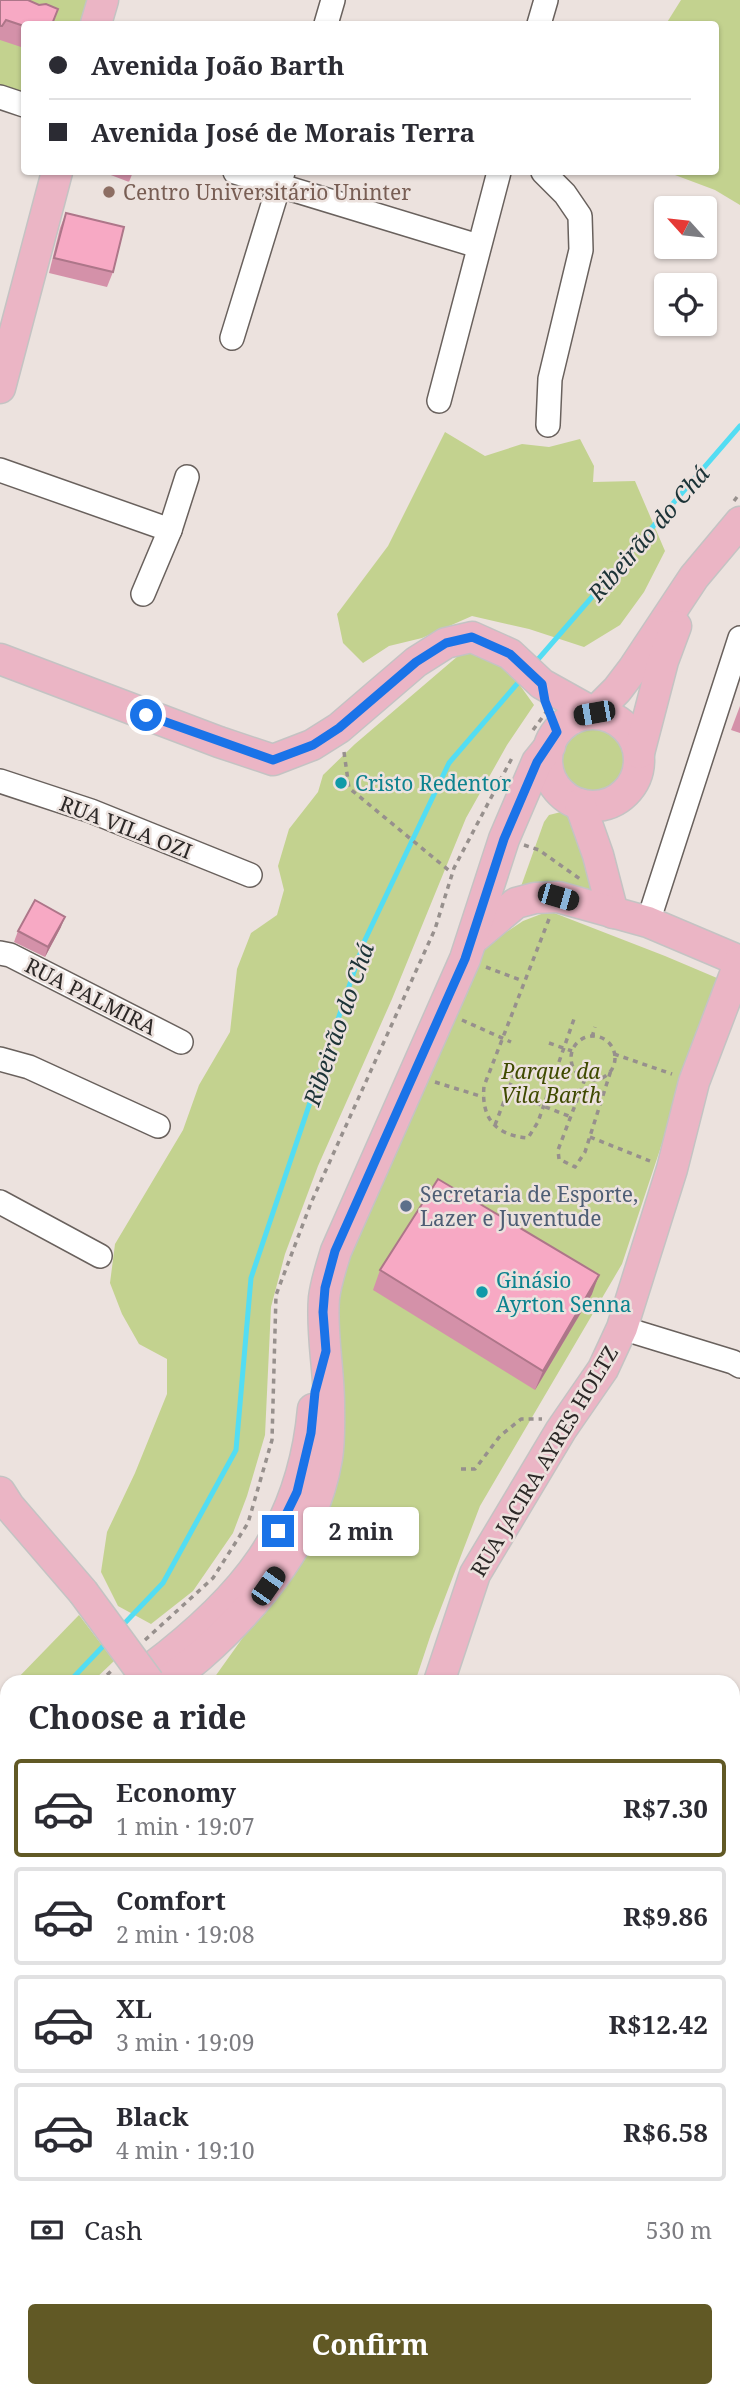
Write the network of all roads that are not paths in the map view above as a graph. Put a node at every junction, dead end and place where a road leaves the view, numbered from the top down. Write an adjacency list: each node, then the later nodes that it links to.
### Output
1 (103, 0): 4 (main road)
2 (333, 0): 5 (street)
3 (546, 0): 6 (street)
4 (97, 21)
5 (327, 21)
6 (540, 21)
7 (0, 97): 8 (street)
8 (21, 104)
9 (56, 175): 16 (main road)
10 (258, 175): 13 (street)
11 (498, 175): 14 (street)
12 (546, 175): 18 (street)
13 (281, 178): 14 (street); 15 (street)
14 (478, 246): 17 (street)
15 (232, 338)
16 (0, 388)
17 (439, 401)
18 (548, 425)
19 (0, 470): 22 (street)
20 (187, 477): 22 (street)
21 (740, 522): 23 (main road)
22 (170, 530): 24 (street)
23 (694, 576): 28 (main road); 30 (main road)
24 (143, 594)
25 (738, 653): 38 (street)
26 (0, 659): 27 (main road)
27 (542, 684): 28 (main road); 29 (main road)
28 (594, 713): 29 (main road); 30 (main road)
29 (554, 739): 33 (main road); 34 (main road)
30 (639, 753): 32 (main road)
31 (0, 781): 35 (street, RUA VILA OZI)
32 (630, 787): 33 (main road); 36 (main road)
33 (574, 801): 34 (main road); 36 (main road)
34 (504, 839): 39 (main road)
35 (250, 875)
36 (579, 877): 37 (main road); 37 (main road); 39 (main road)
37 (614, 913): 38 (main road)
38 (648, 922): 41 (main road)
39 (468, 950): 48 (main road)
40 (0, 953): 42 (street, RUA PALMIRA)
41 (740, 961): 47 (main road, RUA JACIRA AYRES HOLTZ)
42 (181, 1042)
43 (0, 1059): 44 (street)
44 (158, 1126)
45 (0, 1202): 46 (street)
46 (100, 1256)
47 (622, 1328): 49 (street); 54 (main road, RUA JACIRA AYRES HOLTZ)
48 (326, 1351): 51 (main road); 53 (main road)
49 (738, 1358)
50 (3, 1501): 52 (main road, bridge)
51 (141, 1675)
52 (144, 1675)
53 (175, 1675)
54 (441, 1675)

